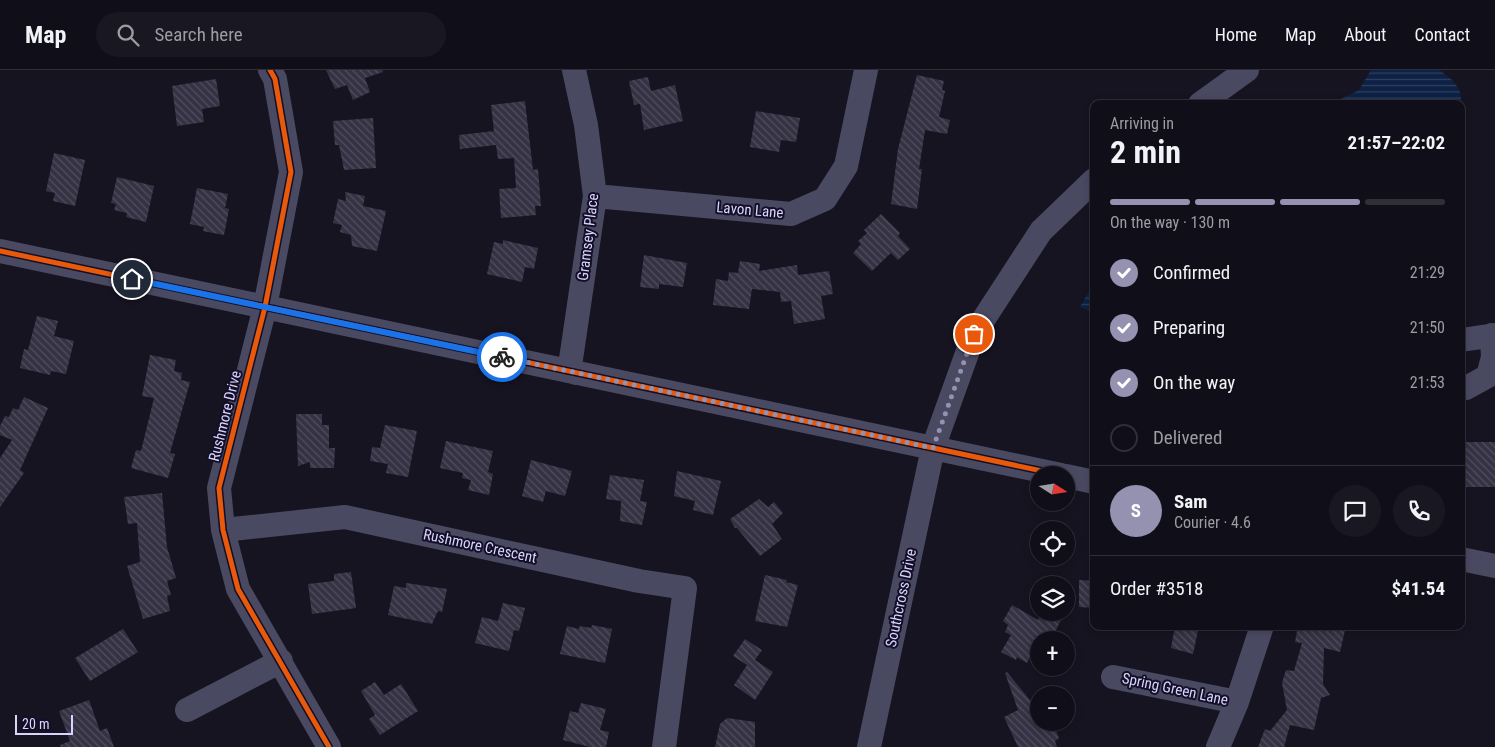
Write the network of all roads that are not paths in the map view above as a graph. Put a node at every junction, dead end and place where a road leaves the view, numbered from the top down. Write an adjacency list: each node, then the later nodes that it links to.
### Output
1 (270, 70): 9 (street, Rushmore Drive)
2 (574, 70): 7 (street, Gramsey Place)
3 (866, 70): 7 (street, Lavon Lane)
4 (1247, 70): 5 (street)
5 (1206, 100)
6 (1090, 184): 14 (street, Southcross Drive)
7 (595, 196): 12 (street, Gramsey Place)
8 (0, 251): 9 (street)
9 (265, 307): 12 (street); 18 (street, Rushmore Drive)
10 (1494, 335): 11 (street); 13 (street)
11 (1465, 339)
12 (576, 373): 14 (street)
13 (1465, 388)
14 (933, 448): 15 (street); 28 (street, Southcross Drive)
15 (1030, 468)
16 (1075, 478): 17 (street)
17 (1090, 481)
18 (223, 530): 22 (street, Rushmore Drive); 27 (street, Rushmore Crescent)
19 (1465, 560): 20 (street)
20 (1495, 566)
21 (1261, 630): 24 (street, Spring Green Lane)
22 (281, 661): 25 (street); 26 (street, Rushmore Drive)
23 (1112, 677): 24 (street, Spring Green Lane)
24 (1237, 702): 29 (street, Spring Green Lane)
25 (187, 710)
26 (329, 747)
27 (664, 747)
28 (869, 747)
29 (1218, 747)

